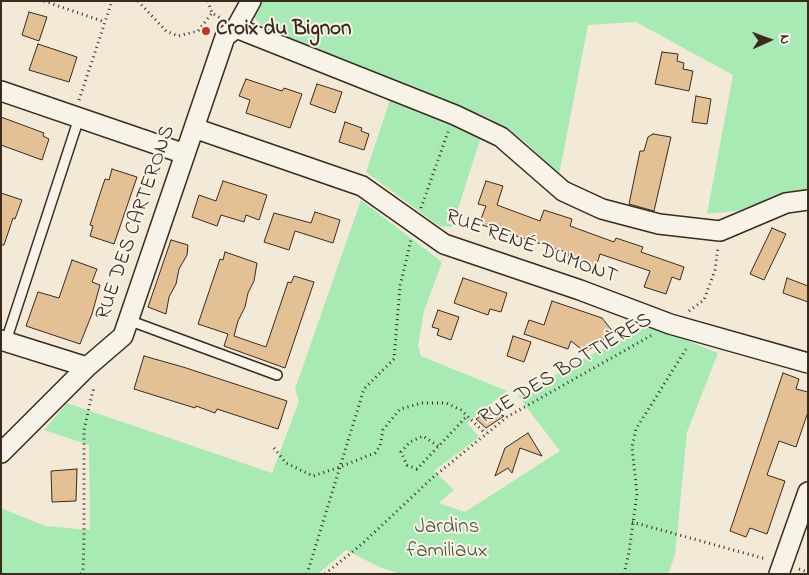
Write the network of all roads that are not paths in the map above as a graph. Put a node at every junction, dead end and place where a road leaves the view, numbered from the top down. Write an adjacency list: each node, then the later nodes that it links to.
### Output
1 (251, 1): 2 (street, RUE DES CARTERONS)
2 (236, 28): 5 (street, RUE DES CARTERONS); 7 (street)
3 (1, 91): 4 (street)
4 (76, 117): 6 (street); 9 (lane)
5 (194, 128): 6 (street, RUE DES CARTERONS); 10 (street, RUE RENÉ DUMONT)
6 (185, 154): 8 (street, RUE DES CARTERONS)
7 (808, 200)
8 (128, 320): 11 (street, RUE DES CARTERONS); 12 (lane)
9 (4, 341): 11 (street)
10 (808, 363)
11 (87, 367): 13 (street, RUE DES CARTERONS)
12 (277, 375)
13 (1, 453)
14 (808, 492): 15 (street)
15 (781, 569)

